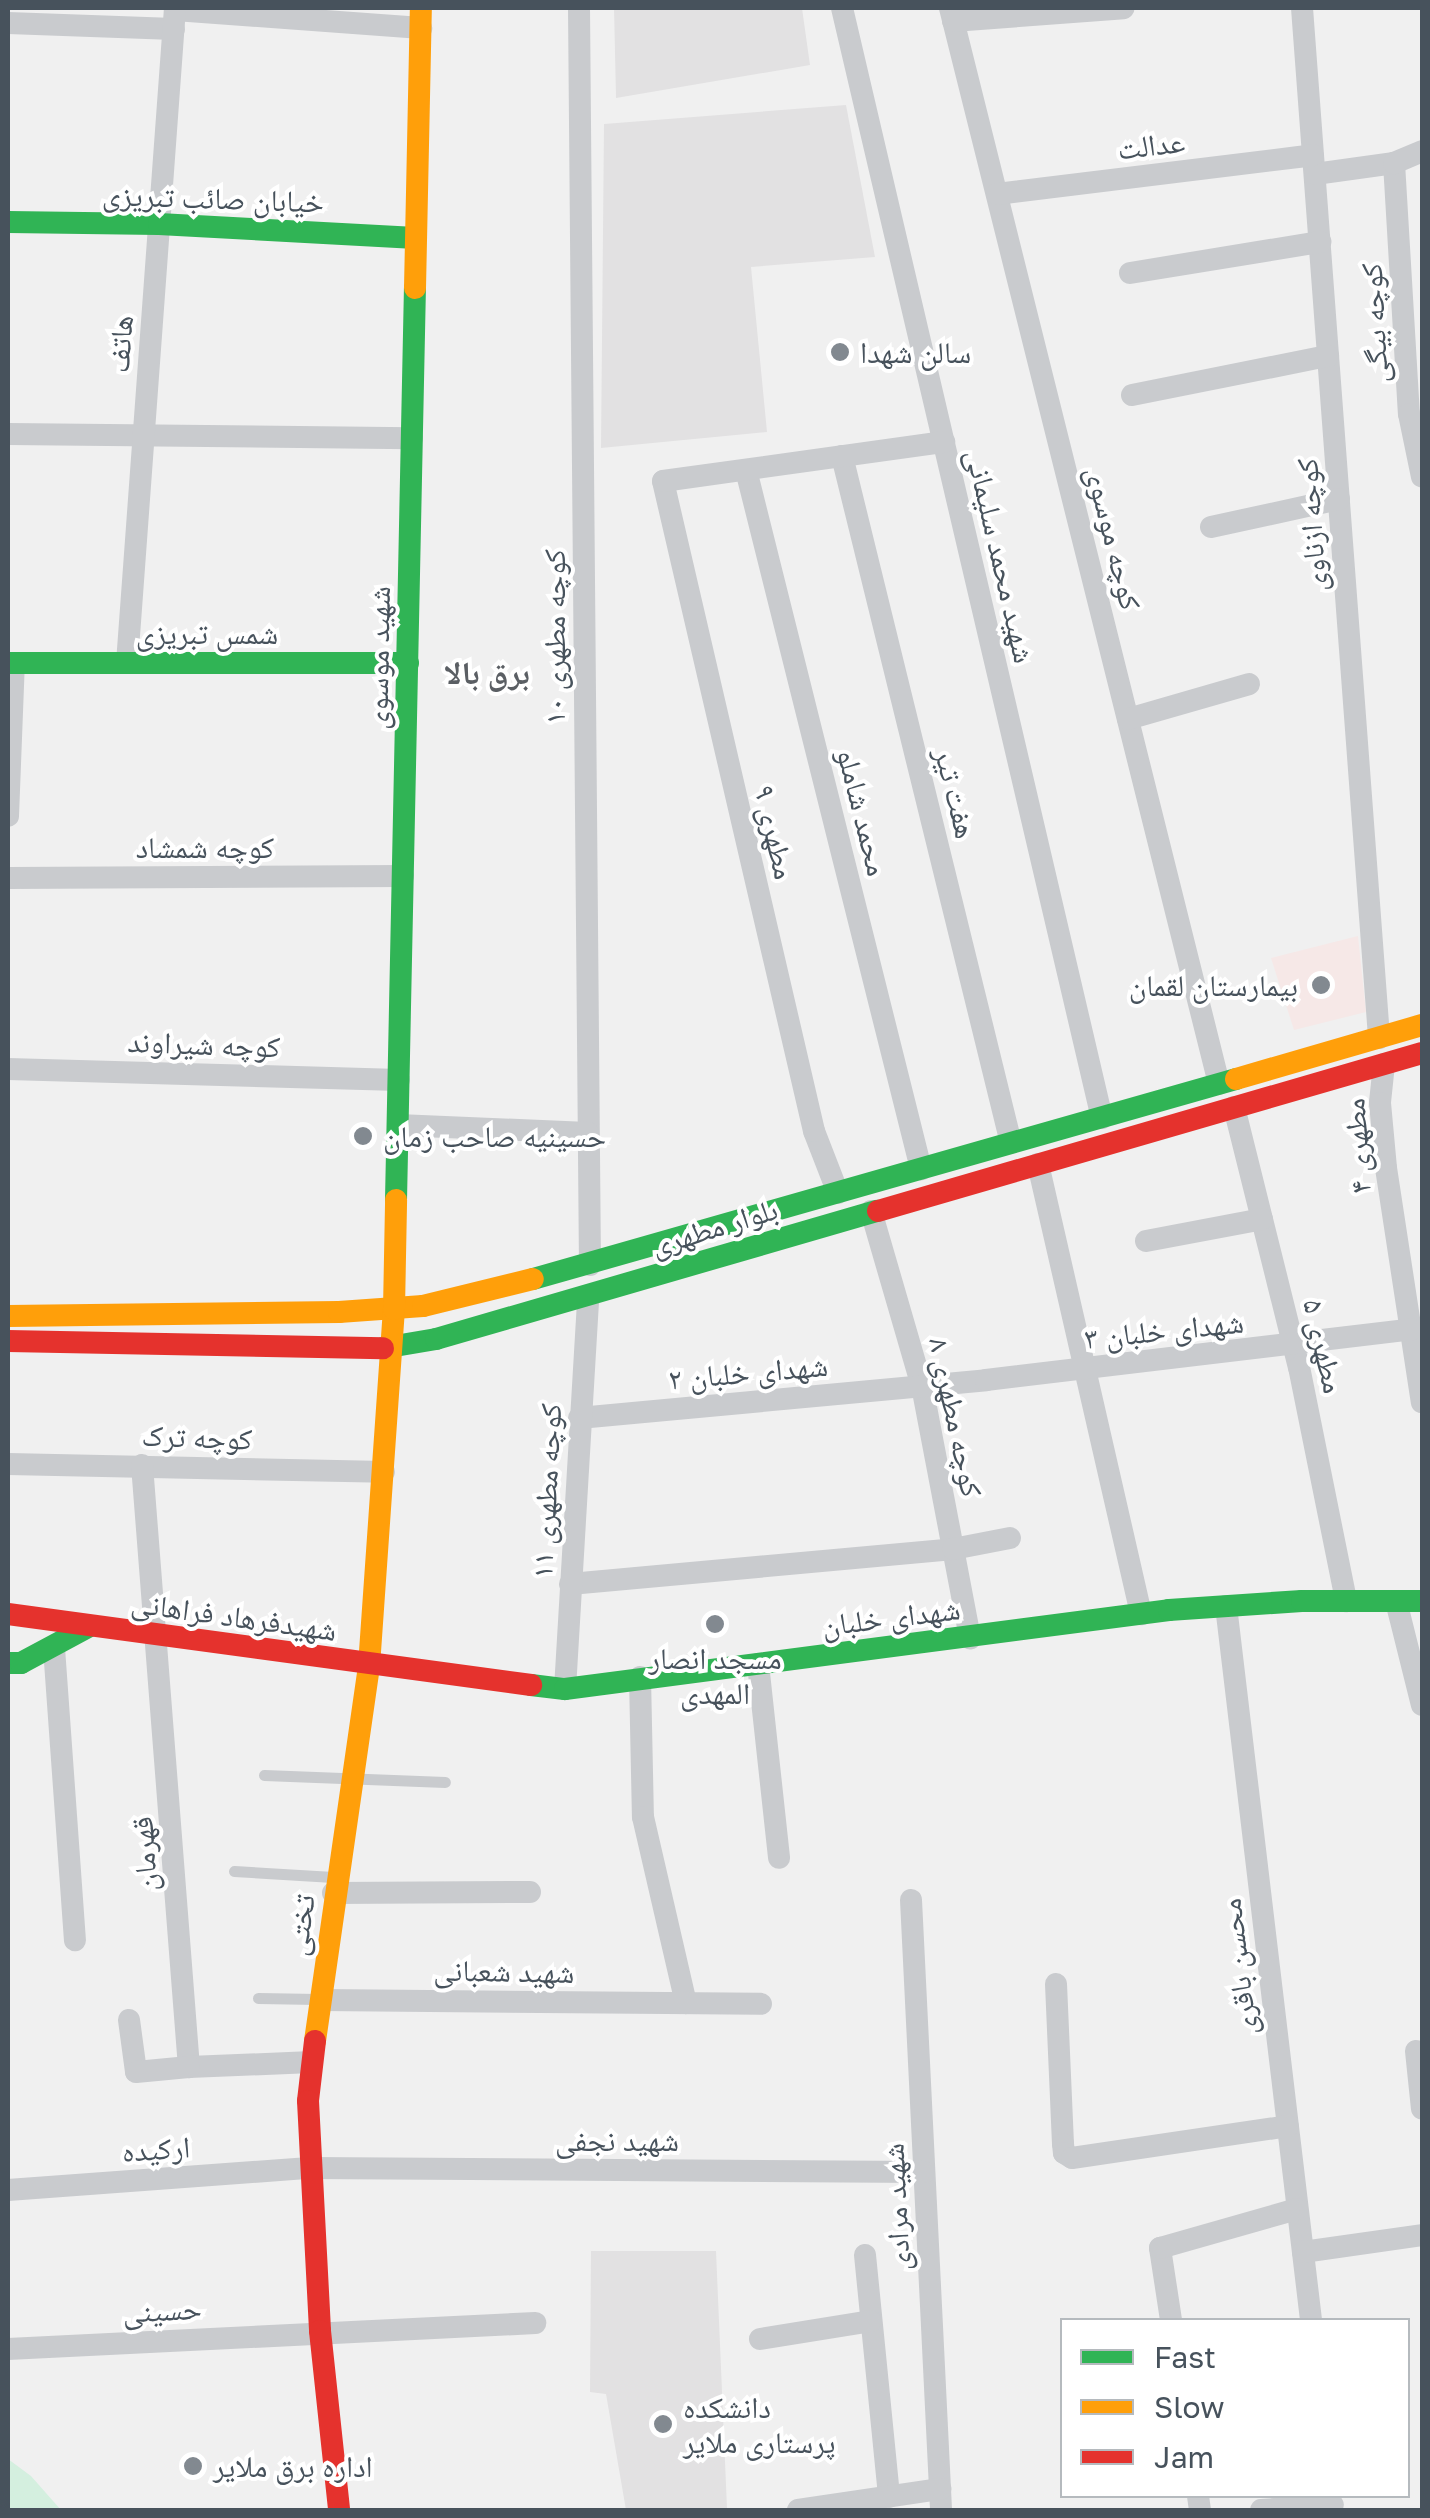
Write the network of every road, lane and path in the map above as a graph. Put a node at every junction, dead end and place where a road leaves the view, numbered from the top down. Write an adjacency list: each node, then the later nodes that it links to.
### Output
1 (579, 8): 49 (street, کوچه مطهری ۱۰)
2 (842, 8): 25 (street, شهید محمد سلیمانی)
3 (1124, 8): 5 (street)
4 (1302, 8): 11 (street, کوچه ازناوی)
5 (952, 14): 13 (street, کوچه موسوی)
6 (175, 15): 7 (street); 8 (street); 15 (street, هاتف)
7 (56, 16): 9 (street)
8 (421, 18): 16 (main road, شهید موسوی)
9 (8, 23)
10 (1422, 151): 12 (street, عدالت)
11 (1314, 164): 12 (street, عدالت); 13 (street, عدالت); 17 (street, کوچه ازناوی)
12 (1394, 164): 19 (street, کوچه بیگی)
13 (996, 194): 35 (street, کوچه موسوی)
14 (8, 222): 15 (main road, خیابان صائب تبریزی)
15 (159, 224): 16 (main road, خیابان صائب تبریزی); 22 (street, هاتف)
16 (416, 238): 24 (main road, شهید موسوی)
17 (1320, 242): 18 (street); 20 (street, کوچه ازناوی)
18 (1130, 273)
19 (1413, 322): 28 (street, کوچه بیگی)
20 (1328, 356): 21 (street); 29 (street, کوچه ازناوی)
21 (1132, 396)
22 (144, 432): 23 (street); 24 (street); 32 (street, هاتف)
23 (8, 434)
24 (412, 438): 33 (main road, شهید موسوی)
25 (944, 442): 26 (street); 47 (street, شهید محمد سلیمانی)
26 (842, 456): 27 (street); 50 (street, هفت تیر)
27 (746, 470): 52 (street, محمد شاملو); 53 (street, مطهری ۹)
28 (1422, 477)
29 (1339, 499): 30 (street); 40 (street, کوچه ازناوی)
30 (1211, 526)
31 (11, 663): 32 (main road, شمس تبریزی); 36 (street)
32 (127, 663): 33 (main road, شمس تبریزی)
33 (408, 663): 37 (main road, شهید موسوی)
34 (1250, 684): 35 (street)
35 (1128, 719): 45 (street, کوچه موسوی)
36 (8, 816)
37 (403, 876): 38 (street, کوچه شمشاد); 44 (main road, شهید موسوی)
38 (8, 878)
39 (1422, 1026): 40 (main road, بلوار مطهری)
40 (1379, 1038): 45 (main road, بلوار مطهری)
41 (1422, 1053): 42 (main road, بلوار مطهری)
42 (1384, 1064): 46 (main road, بلوار مطهری); 61 (street, مطهری ۴)
43 (8, 1068): 44 (street, کوچه شیراوند)
44 (399, 1080): 48 (main road, شهید موسوی)
45 (1219, 1084): 47 (main road, بلوار مطهری)
46 (1234, 1107): 51 (main road, بلوار مطهری); 55 (street, مطهری ۵)
47 (1102, 1118): 50 (main road, بلوار مطهری)
48 (398, 1124): 49 (street); 59 (main road, شهید موسوی)
49 (588, 1133): 57 (street, کوچه مطهری ۱۰)
50 (1011, 1143): 52 (main road, بلوار مطهری)
51 (1038, 1164): 54 (main road, بلوار مطهری); 65 (street)
52 (922, 1169): 53 (main road, بلوار مطهری)
53 (838, 1193): 57 (main road, بلوار مطهری)
54 (872, 1211): 58 (main road, بلوار مطهری); 66 (street, کوچه مطهری ۸)
55 (1262, 1219): 56 (street); 63 (street, مطهری ۵)
56 (1146, 1241)
57 (590, 1265): 59 (main road, بلوار مطهری)
58 (588, 1297): 64 (main road, بلوار مطهری); 68 (street, کوچه مطهری ۱۱)
59 (394, 1309): 60 (main road, بلوار مطهری); 64 (main road, شهید موسوی)
60 (8, 1316)
61 (1411, 1329): 63 (street, شهدای خلبان ۳); 67 (street, مطهری ۴)
62 (8, 1341): 64 (main road, بلوار مطهری)
63 (1294, 1346): 65 (street, شهدای خلبان ۳); 75 (street, مطهری ۵)
64 (391, 1348): 71 (main road, تختی)
65 (1088, 1369): 66 (street, شهدای خلبان ۳); 80 (street)
66 (922, 1386): 68 (street, شهدای خلبان ۲); 73 (street, کوچه مطهری ۸)
67 (1422, 1402)
68 (580, 1418): 74 (street, کوچه مطهری ۱۱)
69 (8, 1464): 70 (street, کوچه ترک)
70 (142, 1465): 71 (street, کوچه ترک); 82 (street, قهرمان)
71 (384, 1472): 87 (main road, تختی)
72 (1010, 1538): 73 (street)
73 (953, 1549): 74 (street); 83 (street, کوچه مطهری ۸)
74 (570, 1584): 89 (street, کوچه مطهری ۱۱)
75 (1346, 1601): 76 (main road, شهدای خلبان); 78 (main road, شهدای خلبان)
76 (1396, 1601): 77 (main road, شهدای خلبان); 90 (street)
77 (1422, 1601)
78 (1226, 1606): 80 (main road, شهدای خلبان); 110 (street, محسن باقری)
79 (8, 1614): 81 (main road, شهیدفرهاد فراهانی)
80 (1141, 1614): 83 (main road, شهدای خلبان)
81 (90, 1626): 82 (main road, شهیدفرهاد فراهانی); 84 (main road)
82 (158, 1636): 87 (main road, شهیدفرهاد فراهانی); 108 (street, قهرمان)
83 (970, 1638): 86 (main road, شهدای خلبان)
84 (54, 1648): 85 (main road); 99 (street)
85 (8, 1663)
86 (758, 1664): 88 (main road, شهدای خلبان); 94 (street)
87 (369, 1666): 89 (main road, شهدای خلبان); 92 (main road, تختی)
88 (640, 1678): 89 (main road, شهدای خلبان); 103 (street)
89 (565, 1689)
90 (1422, 1705)
91 (264, 1775): 92 (lane)
92 (354, 1780): 93 (lane); 96 (main road, تختی)
93 (445, 1782)
94 (779, 1858)
95 (234, 1872): 96 (lane)
96 (335, 1885): 97 (street); 102 (main road, تختی)
97 (530, 1892)
98 (911, 1900): 112 (street, شهید مرادی)
99 (75, 1940)
100 (1056, 1984): 110 (street)
101 (258, 1998): 102 (lane)
102 (321, 2000): 103 (street, شهید شعبانی); 107 (main road, تختی)
103 (686, 2003): 104 (street, شهید شعبانی)
104 (761, 2004)
105 (128, 2020): 108 (street)
106 (1416, 2050): 109 (street)
107 (312, 2062): 108 (street); 111 (main road, تختی)
108 (189, 2067)
109 (1422, 2109)
110 (1288, 2126): 114 (street, محسن باقری)
111 (309, 2168): 112 (street, شهید نجفی); 113 (street, ارکیده); 122 (main road, تختی)
112 (924, 2172): 126 (street, شهید مرادی)
113 (8, 2190)
114 (1297, 2209): 116 (street, محسن باقری); 118 (street)
115 (1422, 2235): 116 (street)
116 (1302, 2252): 119 (street, محسن باقری)
117 (865, 2255): 120 (street)
118 (1171, 2318)
119 (1305, 2318)
120 (872, 2321): 123 (street); 125 (street)
121 (535, 2323): 122 (street, حسینی)
122 (320, 2331): 124 (street, حسینی); 128 (main road, تختی)
123 (760, 2339)
124 (8, 2348)
125 (889, 2496): 126 (street); 129 (street)
126 (940, 2500)
127 (1333, 2504): 130 (street)
128 (339, 2510)
129 (798, 2510)
130 (1261, 2510)

